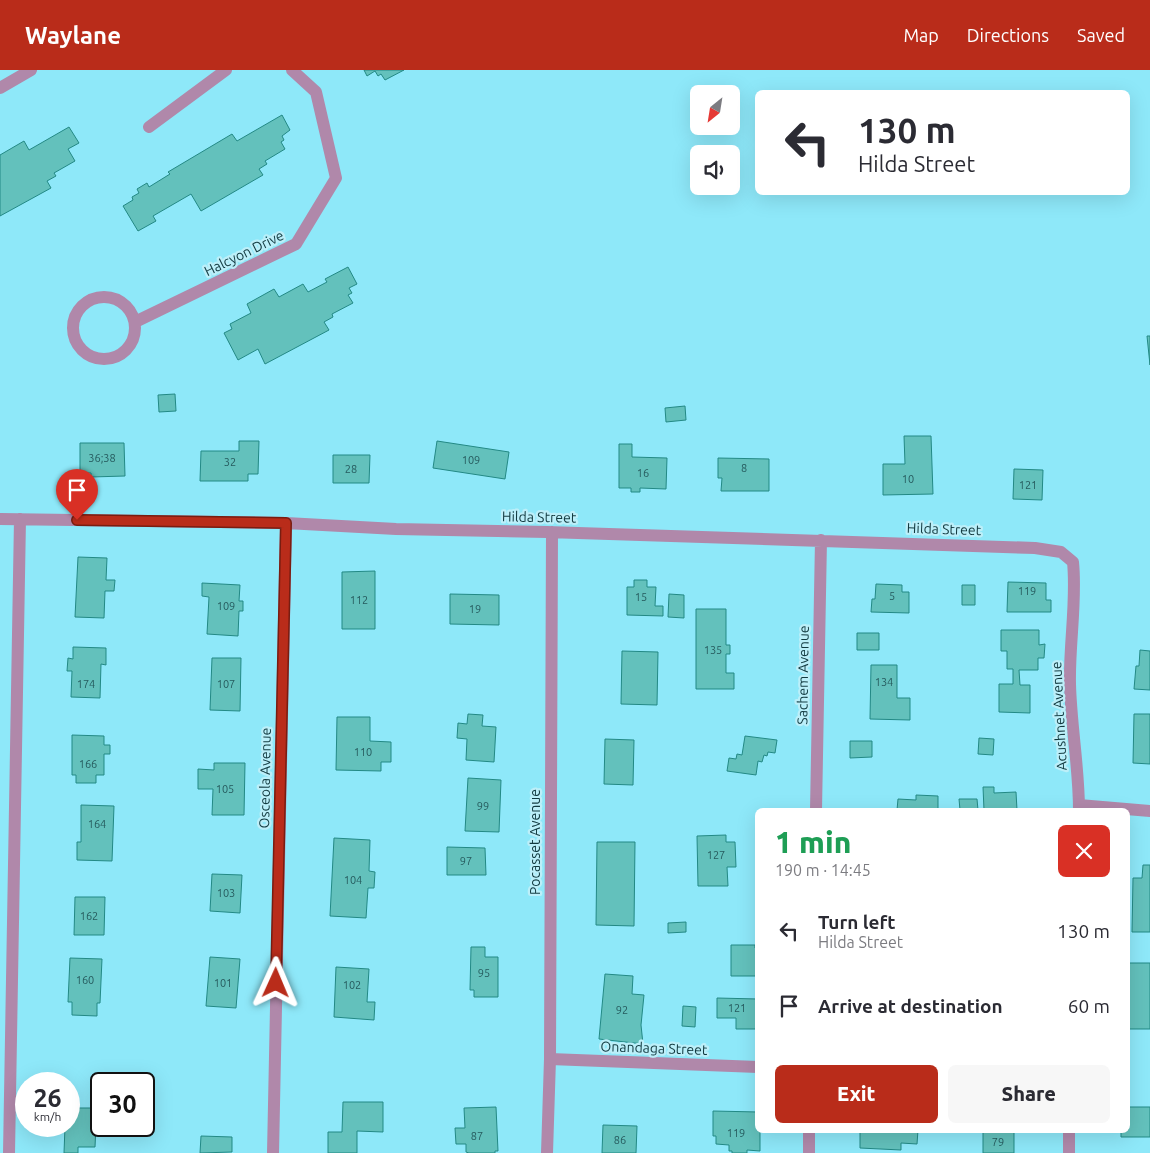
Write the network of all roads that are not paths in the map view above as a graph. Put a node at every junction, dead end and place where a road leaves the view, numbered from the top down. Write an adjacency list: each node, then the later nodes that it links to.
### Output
1 (31, 70): 4 (street)
2 (226, 70): 5 (street)
3 (292, 70): 6 (street, Halcyon Drive)
4 (0, 88)
5 (149, 127)
6 (135, 322): 6 (street)
7 (0, 519): 8 (street, Hilda Street)
8 (20, 520): 9 (street, Hilda Street); 22 (street)
9 (286, 523): 10 (street, Hilda Street); 23 (street, Osceola Avenue)
10 (552, 532): 11 (street, Hilda Street); 18 (street, Pocasset Avenue)
11 (821, 540): 12 (street, Hilda Street); 14 (street, Sachem Avenue)
12 (1073, 561): 13 (street, Acushnet Avenue)
13 (1079, 807): 15 (street)
14 (816, 808)
15 (1097, 808)
16 (1130, 810): 17 (street)
17 (1150, 811)
18 (550, 1059): 19 (street, Onandaga Street); 24 (street, Pocasset Avenue)
19 (755, 1068)
20 (809, 1133): 25 (street)
21 (1069, 1133): 26 (street)
22 (9, 1153)
23 (272, 1153)
24 (547, 1153)
25 (809, 1153)
26 (1069, 1153)

